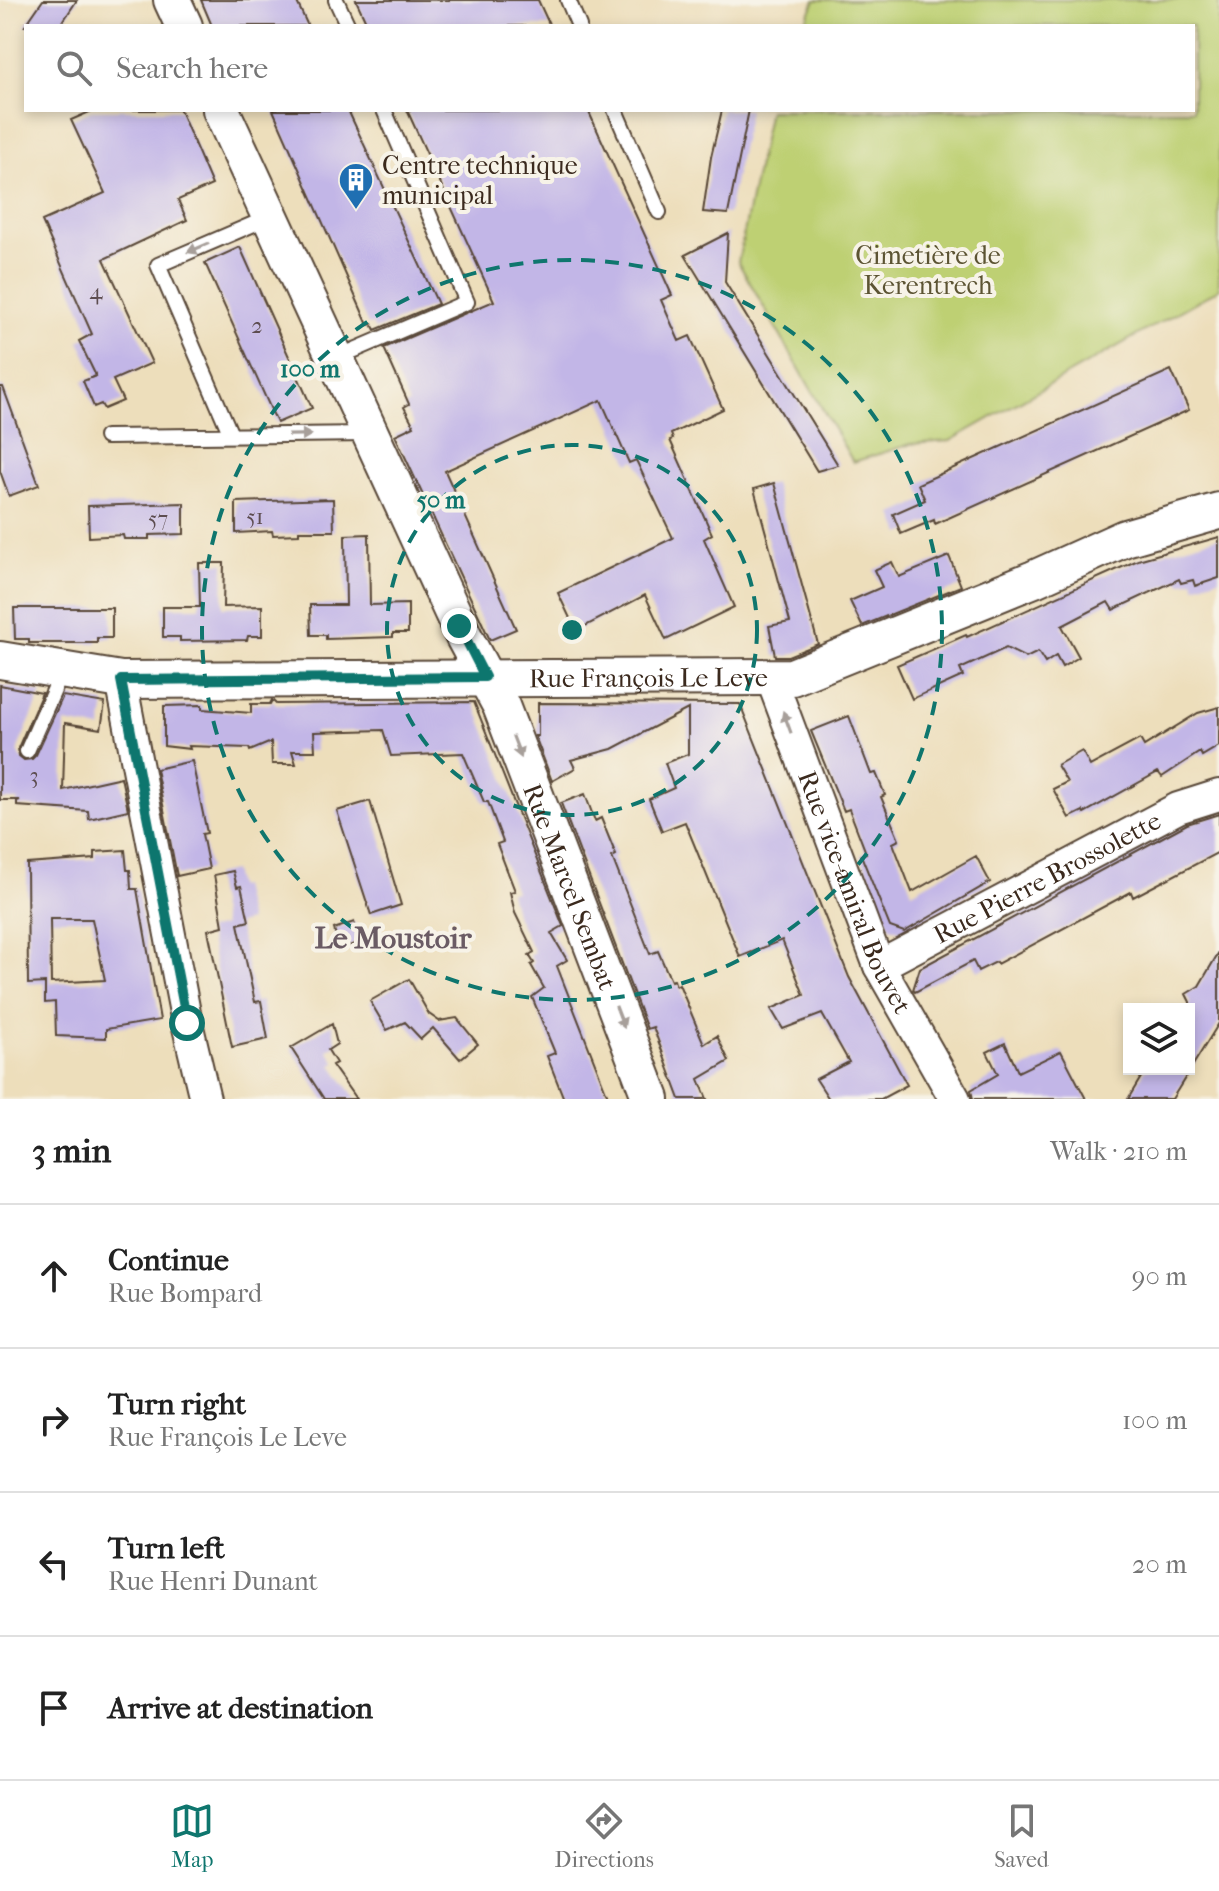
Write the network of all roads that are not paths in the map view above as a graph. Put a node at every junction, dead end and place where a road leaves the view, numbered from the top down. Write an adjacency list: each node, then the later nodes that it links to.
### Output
1 (172, 0): 4 (street)
2 (336, 0): 5 (lane)
3 (568, 0): 6 (lane)
4 (183, 24)
5 (347, 24)
6 (578, 24)
7 (222, 112): 11 (street, Rue Marcel Sembat)
8 (385, 112): 12 (lane)
9 (616, 112): 10 (lane)
10 (659, 212)
11 (270, 217): 12 (street, Rue Marcel Sembat); 14 (lane, one-way to 14)
12 (336, 358): 13 (street, Rue Marcel Sembat)
13 (369, 434): 14 (lane, one-way to 13); 19 (street, Rue Marcel Sembat)
14 (231, 435): 15 (lane)
15 (106, 437)
16 (1219, 511): 20 (street, Rue François Le Leve)
17 (0, 660): 18 (street, Rue François Le Leve)
18 (63, 670): 21 (street, Rue François Le Leve); 22 (lane)
19 (485, 677): 20 (street, Rue François Le Leve); 21 (street, Rue François Le Leve); 26 (street, Rue Marcel Sembat, one-way to 26)
20 (771, 678): 24 (street, Rue vice-amiral Bouvet, one-way to 20)
21 (121, 680): 25 (street)
22 (27, 751)
23 (1219, 795): 24 (street, Rue Pierre Brossolette)
24 (879, 966): 27 (street, Rue vice-amiral Bouvet)
25 (205, 1099)
26 (651, 1099)
27 (955, 1099)

